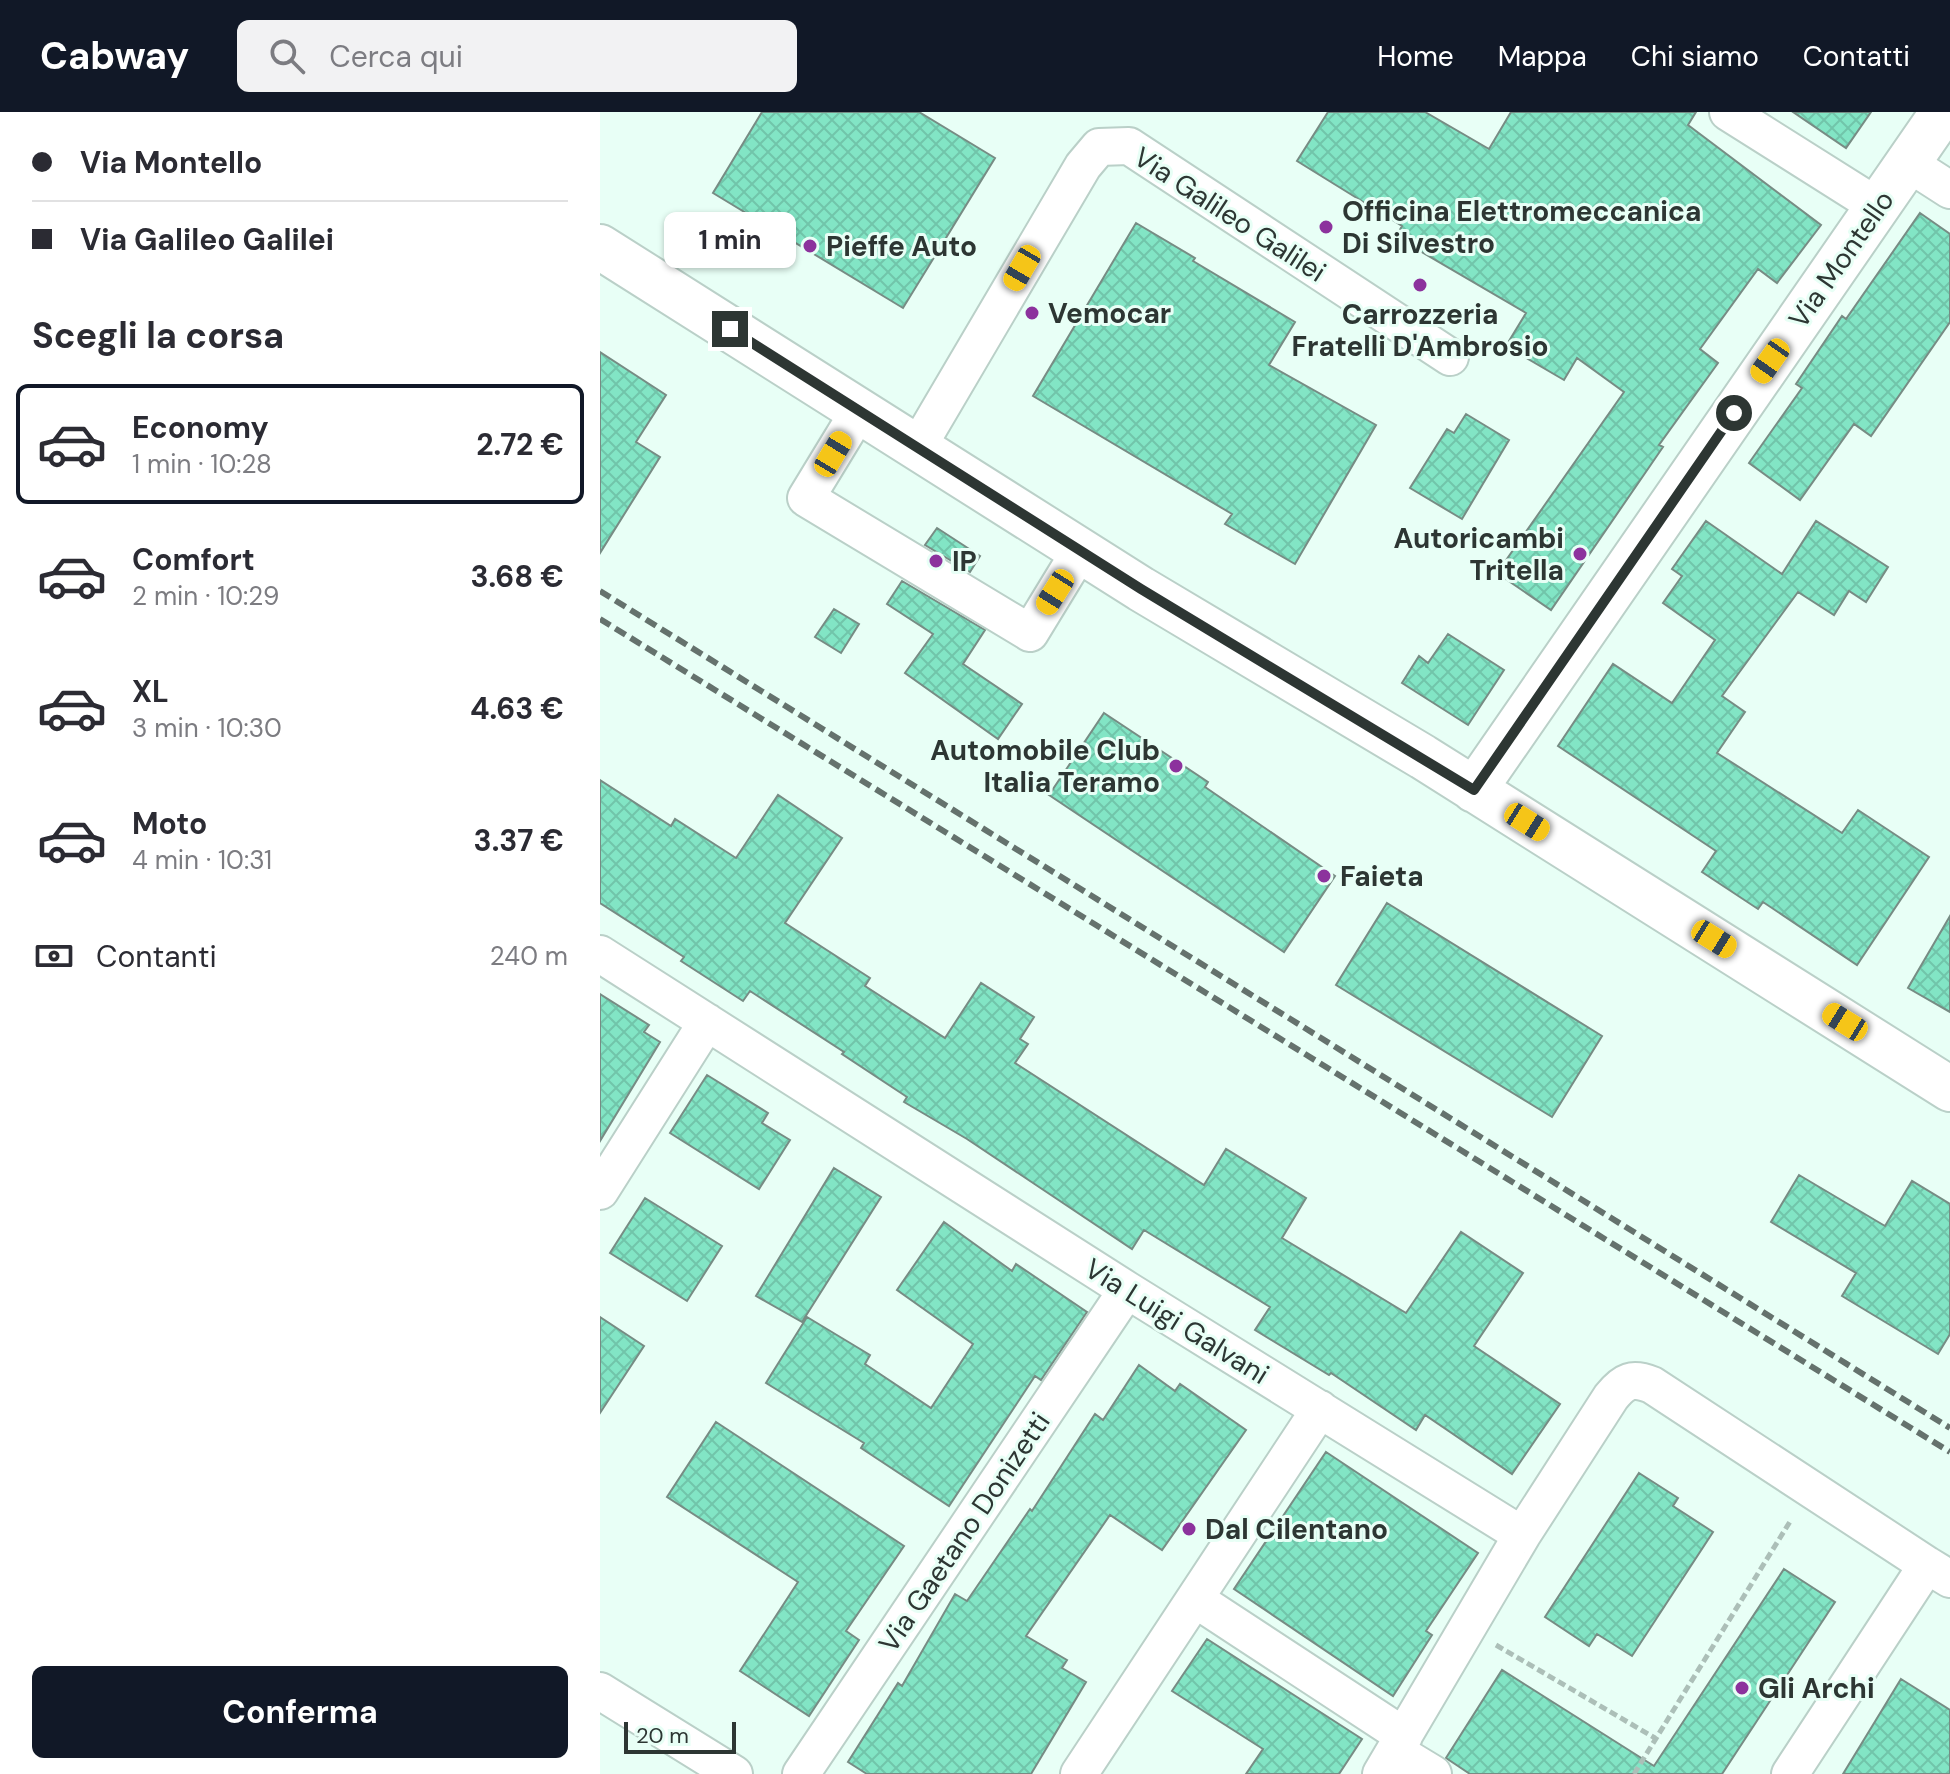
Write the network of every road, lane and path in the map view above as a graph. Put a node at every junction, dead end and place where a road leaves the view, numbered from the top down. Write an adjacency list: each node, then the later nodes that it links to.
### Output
1 (1728, 112): 5 (street)
2 (1943, 112): 3 (main road, Via Montello)
3 (1908, 163): 4 (street, Via Montello); 5 (main road, Via Montello)
4 (1950, 190)
5 (1877, 206): 11 (main road, Via Montello)
6 (600, 247): 8 (main road)
7 (1450, 357): 9 (street, Via Galileo Galilei)
8 (859, 411): 9 (main road); 10 (street)
9 (917, 448): 10 (main road)
10 (1080, 551): 11 (main road)
11 (1474, 790): 14 (main road)
12 (600, 954): 13 (street, Via Luigi Galvani)
13 (707, 1022): 15 (street); 16 (street, Via Luigi Galvani)
14 (1950, 1089)
15 (600, 1191)
16 (1127, 1290): 17 (street, Via Luigi Galvani); 27 (street, Via Gaetano Donizetti)
17 (1320, 1409): 19 (street, Via Luigi Galvani); 21 (street)
18 (1810, 1488): 19 (street); 20 (street); 24 (path)
19 (1522, 1535): 22 (street)
20 (1938, 1572): 31 (street)
21 (1195, 1599): 25 (street); 28 (street)
22 (1468, 1629): 24 (path); 25 (street)
23 (600, 1691): 26 (street)
24 (1655, 1738): 30 (path)
25 (1394, 1754): 29 (street)
26 (734, 1774)
27 (801, 1774)
28 (1079, 1774)
29 (1433, 1774)
30 (1634, 1774)
31 (1790, 1774)

